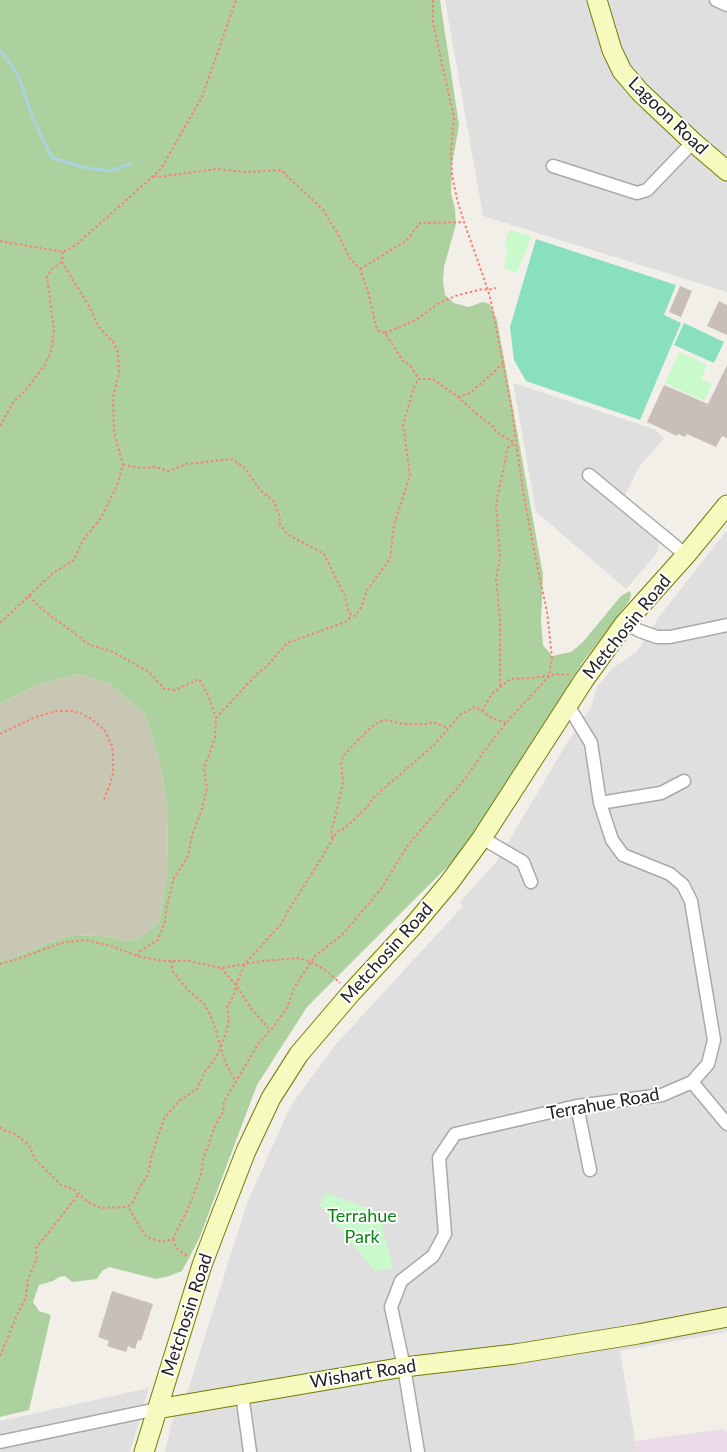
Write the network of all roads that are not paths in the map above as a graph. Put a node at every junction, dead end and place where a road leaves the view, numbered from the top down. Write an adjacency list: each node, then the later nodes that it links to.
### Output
1 (597, 0): 4 (main road, Lagoon Road)
2 (716, 0): 3 (street)
3 (727, 5)
4 (693, 142): 5 (street); 6 (main road, Lagoon Road)
5 (553, 166)
6 (727, 170)
7 (589, 474): 9 (street)
8 (727, 505): 9 (main road, Metchosin Road)
9 (686, 555): 10 (main road, Metchosin Road)
10 (625, 623): 11 (street); 12 (main road, Metchosin Road)
11 (727, 625)
12 (568, 704): 14 (street, Terrahue Road); 15 (main road, Metchosin Road)
13 (684, 782): 14 (street)
14 (600, 803): 17 (street, Terrahue Road)
15 (482, 838): 16 (street); 24 (main road, Metchosin Road)
16 (531, 882)
17 (692, 1082): 18 (street, Terrahue Road); 19 (street)
18 (577, 1106): 20 (street); 22 (street, Terrahue Road)
19 (727, 1124)
20 (590, 1170)
21 (727, 1317): 22 (main road, Wishart Road)
22 (404, 1367): 23 (main road, Wishart Road); 28 (street, Terrahue Road)
23 (242, 1394): 24 (main road, Wishart Road); 27 (street)
24 (157, 1409): 25 (street, Wishart Road); 26 (main road, Metchosin Road)
25 (0, 1442)
26 (144, 1452)
27 (250, 1452)
28 (418, 1452)

